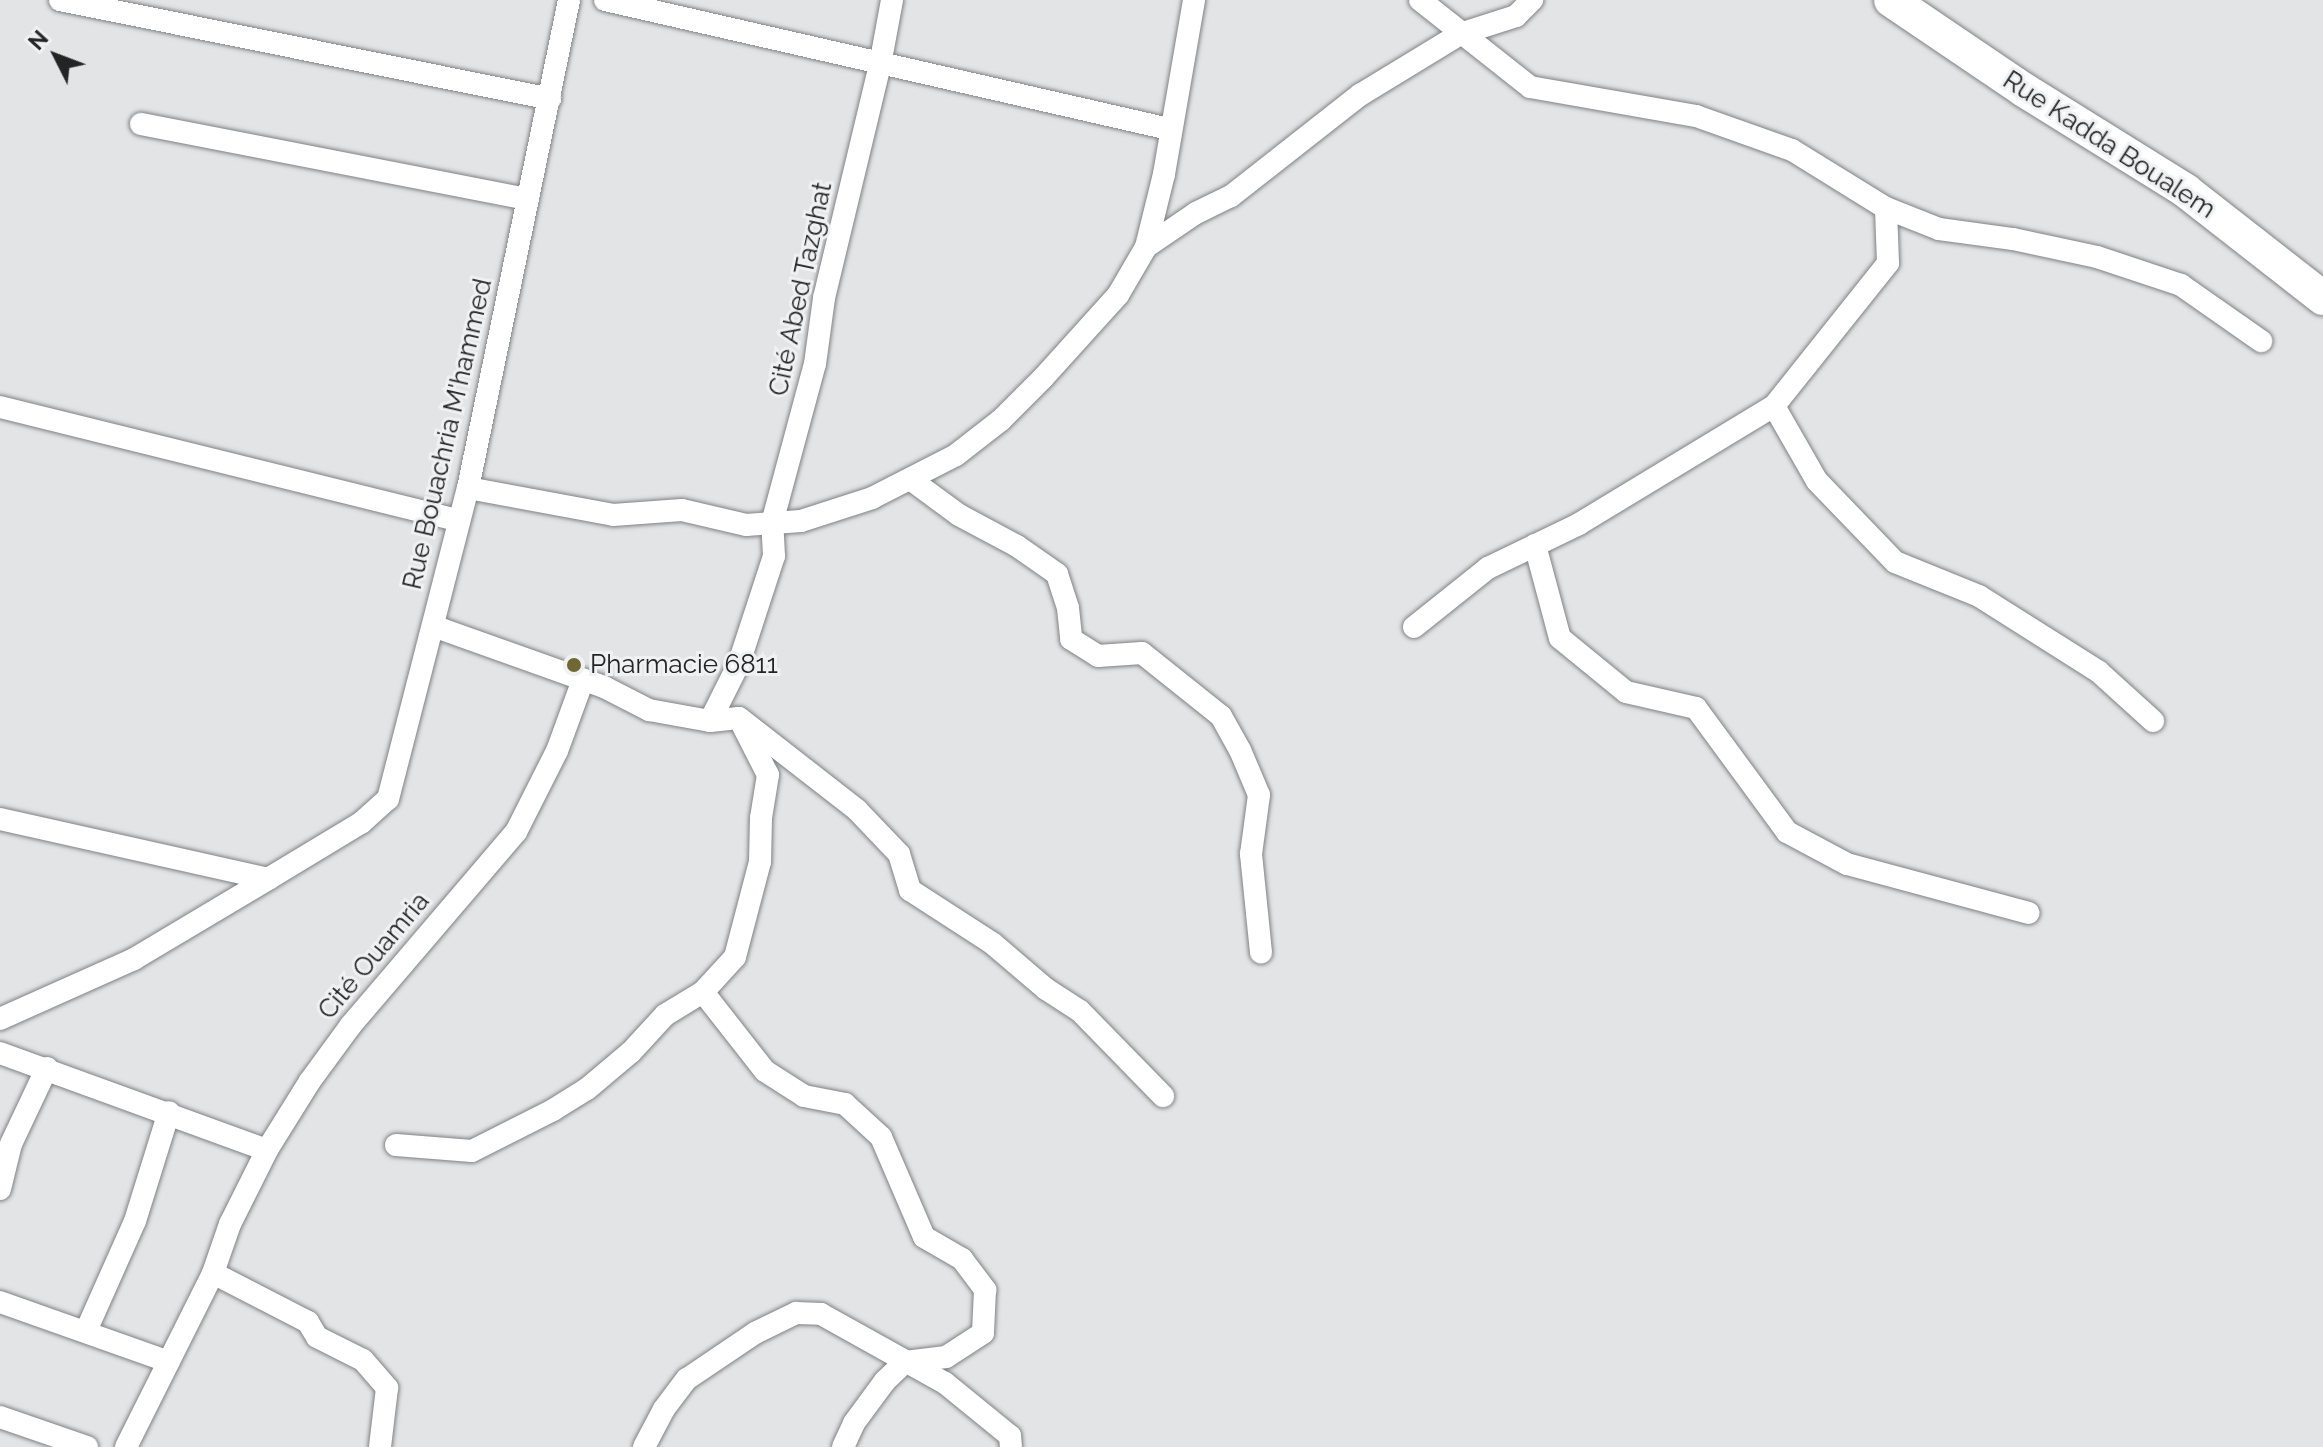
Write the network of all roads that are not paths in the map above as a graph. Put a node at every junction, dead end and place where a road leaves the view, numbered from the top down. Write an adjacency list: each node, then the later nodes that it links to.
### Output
1 (60, 0): 11 (street)
2 (569, 0): 11 (street, Rue Bouachria M'hammed)
3 (605, 0): 10 (street)
4 (892, 0): 10 (street, Cité Abed Tazghat)
5 (1194, 0): 13 (street)
6 (1420, 0): 9 (street)
7 (1532, 0): 9 (street)
8 (1891, 0): 17 (main road, Rue Kadda Boualem)
9 (1460, 34): 15 (street); 16 (street)
10 (880, 65): 13 (street); 24 (street, Cité Abed Tazghat)
11 (550, 99): 14 (street, Rue Bouachria M'hammed)
12 (141, 124): 14 (street)
13 (1169, 129): 16 (street)
14 (528, 199): 22 (street, Rue Bouachria M'hammed)
15 (1886, 208): 18 (street); 19 (street)
16 (1146, 247): 21 (street)
17 (2323, 298)
18 (2261, 341)
19 (1774, 406): 25 (street); 31 (street)
20 (0, 407): 23 (street)
21 (910, 479): 24 (street); 35 (street)
22 (468, 488): 23 (street, Rue Bouachria M'hammed); 24 (street)
23 (457, 520): 26 (street, Rue Bouachria M'hammed)
24 (772, 523): 30 (street, Cité Abed Tazghat)
25 (1535, 545): 27 (street); 34 (street)
26 (433, 626): 28 (street); 33 (street, Rue Bouachria M'hammed)
27 (1414, 627)
28 (583, 680): 30 (street); 43 (street, Cité Ouamria)
29 (739, 718): 30 (street); 36 (street); 40 (street)
30 (710, 721)
31 (2153, 721)
32 (0, 819): 33 (street)
33 (268, 879): 37 (street, Rue Bouachria M'hammed)
34 (2028, 913)
35 (1261, 952)
36 (703, 992): 42 (street); 49 (street)
37 (0, 1019)
38 (0, 1053): 39 (street)
39 (47, 1068): 41 (street); 44 (street)
40 (1163, 1096)
41 (169, 1112): 43 (street); 47 (street)
42 (396, 1145)
43 (267, 1150): 45 (street, Cité Ouamria)
44 (0, 1189)
45 (213, 1273): 48 (street, Cité Ouamria); 53 (street)
46 (0, 1302): 47 (street)
47 (86, 1331): 48 (street)
48 (169, 1362): 52 (street, Cité Ouamria)
49 (905, 1362): 54 (street); 55 (street); 56 (street)
50 (0, 1417): 51 (street)
51 (87, 1447)
52 (126, 1447)
53 (380, 1447)
54 (644, 1447)
55 (843, 1447)
56 (1011, 1447)

